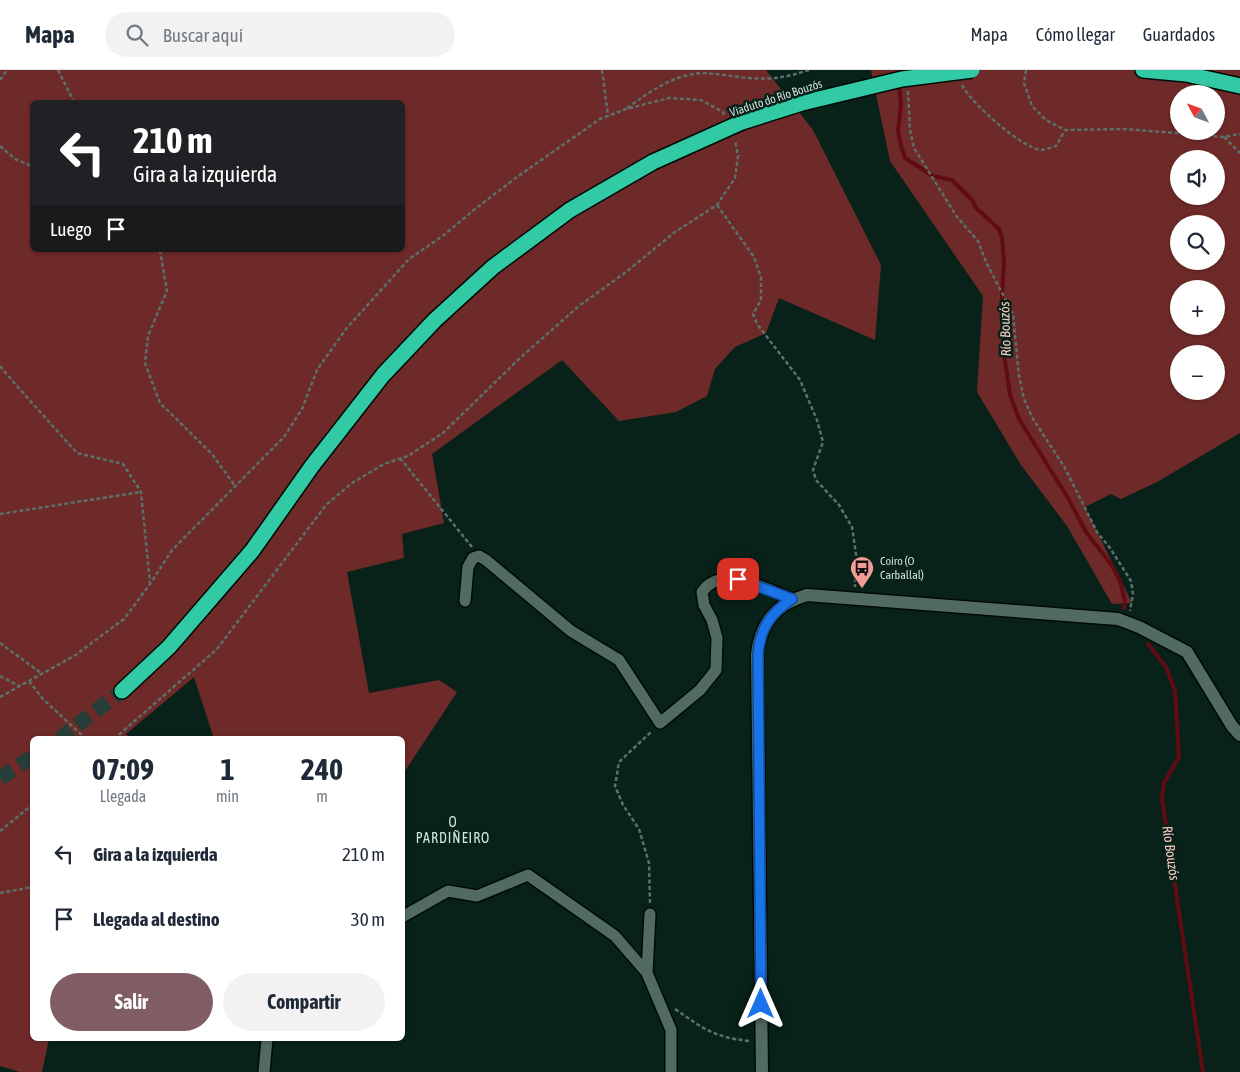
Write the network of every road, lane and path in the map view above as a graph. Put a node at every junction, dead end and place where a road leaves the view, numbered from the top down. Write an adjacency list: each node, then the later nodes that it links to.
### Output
1 (7, 70): 8 (path)
2 (58, 70): 12 (path)
3 (602, 70): 14 (path)
4 (809, 70): 13 (path)
5 (972, 70): 43 (highway, Viaduto do Río Bouzós, bridge)
6 (1026, 70): 16 (path)
7 (1143, 70): 11 (highway)
8 (0, 80)
9 (961, 83): 16 (path)
10 (908, 84): 37 (path)
11 (1240, 86)
12 (73, 100)
13 (626, 109): 14 (path); 15 (path)
14 (608, 116): 29 (path)
15 (726, 120)
16 (1065, 130): 17 (path)
17 (1170, 133)
18 (733, 134): 25 (path)
19 (1240, 134): 20 (path)
20 (1225, 138)
21 (1225, 139): 23 (path)
22 (0, 146): 24 (path)
23 (1240, 153)
24 (30, 165)
25 (717, 206): 28 (path); 35 (path)
26 (160, 252): 29 (path)
27 (0, 366): 30 (path)
28 (400, 458): 32 (path); 48 (path)
29 (235, 486): 33 (path)
30 (141, 492): 31 (path); 33 (path)
31 (0, 514)
32 (479, 556): 36 (street); 45 (street)
33 (150, 584): 39 (path)
34 (792, 599): 35 (street); 45 (street); 61 (street)
35 (855, 599): 37 (street)
36 (465, 600)
37 (1126, 622): 46 (street)
38 (0, 643): 39 (path)
39 (42, 674): 41 (path)
40 (0, 676): 42 (path)
41 (29, 680): 42 (path); 47 (path)
42 (19, 686): 44 (path)
43 (122, 691)
44 (0, 697)
45 (660, 723): 53 (path)
46 (1240, 735)
47 (83, 736)
48 (117, 736)
49 (30, 807): 50 (path)
50 (0, 831)
51 (30, 887): 52 (path)
52 (0, 894)
53 (650, 914): 55 (street)
54 (405, 915): 55 (street)
55 (647, 973): 56 (street)
56 (658, 997): 58 (path); 60 (street)
57 (267, 1041): 59 (street)
58 (744, 1041)
59 (264, 1072)
60 (671, 1072)
61 (762, 1072)

